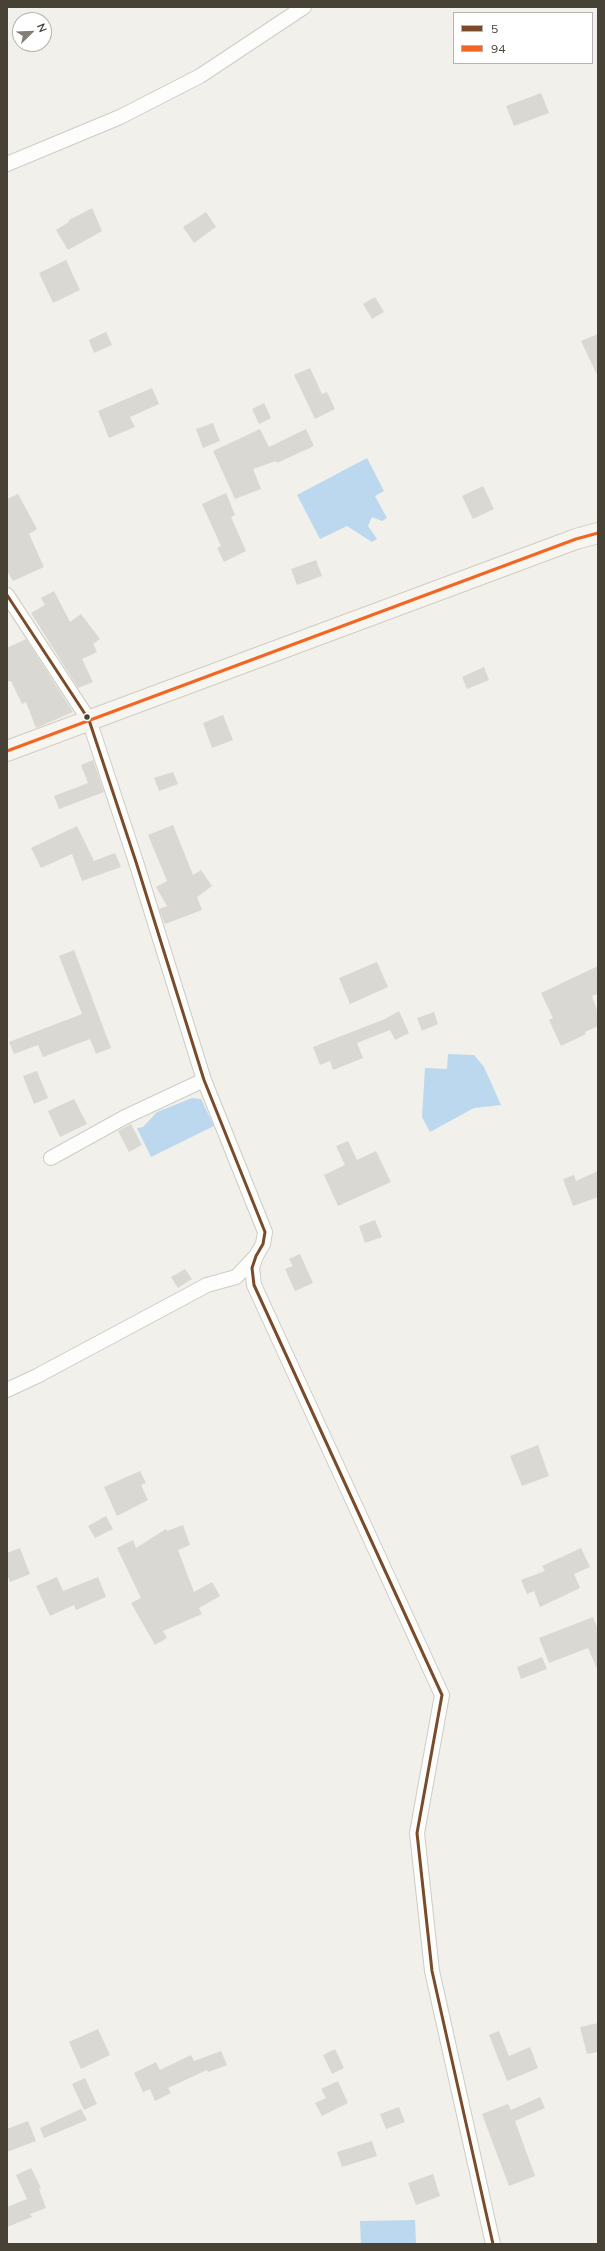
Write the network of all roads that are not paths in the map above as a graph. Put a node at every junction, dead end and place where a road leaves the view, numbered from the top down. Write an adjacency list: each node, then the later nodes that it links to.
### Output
1 (304, 7): 2 (street)
2 (7, 164)
3 (598, 533): 5 (main road)
4 (7, 595): 5 (street)
5 (89, 720): 6 (main road); 7 (street)
6 (7, 751)
7 (204, 1080): 8 (street); 9 (street)
8 (52, 1158)
9 (256, 1256): 10 (street); 11 (street)
10 (7, 1390)
11 (493, 2244)

